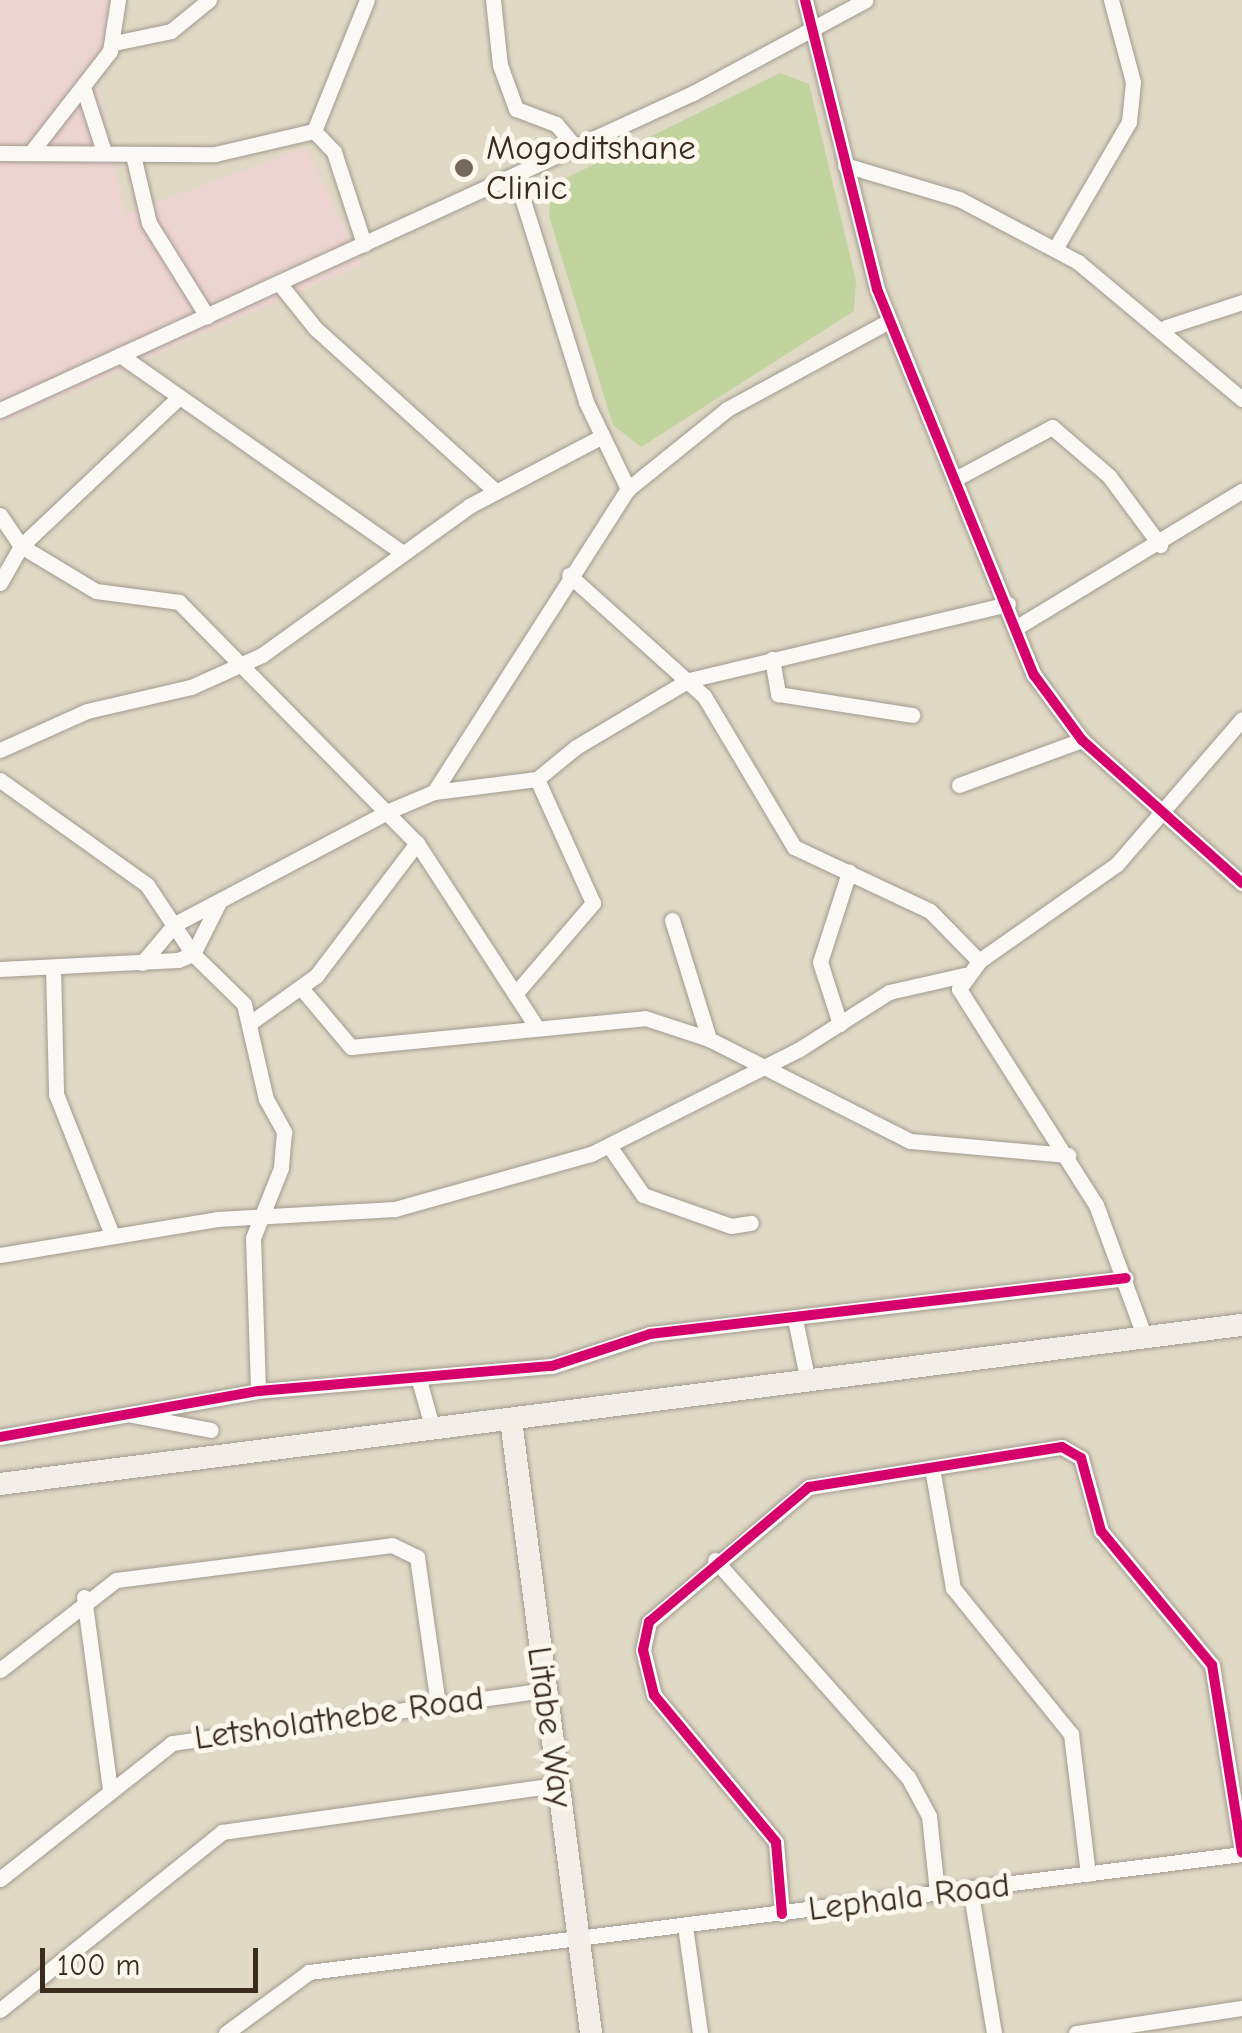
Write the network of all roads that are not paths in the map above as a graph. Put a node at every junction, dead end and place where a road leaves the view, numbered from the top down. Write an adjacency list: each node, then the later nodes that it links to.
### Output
1 (118, 0): 9 (street)
2 (209, 0): 9 (street)
3 (367, 0): 11 (street)
4 (494, 0): 12 (street)
5 (806, 0): 8 (street)
6 (866, 0): 8 (street)
7 (1111, 0): 20 (street)
8 (814, 34): 12 (street); 17 (street)
9 (114, 43): 10 (street)
10 (83, 87): 13 (street); 14 (street)
11 (314, 131): 16 (street); 19 (street)
12 (575, 147): 18 (street)
13 (32, 151): 14 (street); 15 (street)
14 (104, 152): 16 (street)
15 (0, 154)
16 (133, 154): 23 (street)
17 (845, 165): 20 (street); 24 (street)
18 (515, 175): 19 (street); 30 (street)
19 (364, 244): 21 (street)
20 (1055, 249): 25 (street)
21 (279, 283): 23 (street); 33 (street)
22 (1242, 302): 25 (street)
23 (207, 316): 26 (street)
24 (889, 321): 31 (street); 32 (street)
25 (1166, 328): 27 (street)
26 (120, 356): 28 (street); 29 (street)
27 (1242, 399)
28 (176, 400): 37 (street); 38 (street)
29 (0, 410)
30 (600, 437): 32 (street); 33 (street)
31 (955, 479): 36 (street); 41 (street)
32 (628, 489): 39 (street)
33 (494, 490): 38 (street)
34 (1242, 492): 36 (street)
35 (0, 515): 37 (street)
36 (1160, 545): 42 (street)
37 (22, 546): 40 (street); 44 (street)
38 (403, 553): 44 (street)
39 (569, 576): 45 (street); 53 (street)
40 (0, 584)
41 (1008, 604): 42 (street); 43 (street)
42 (1017, 627): 48 (street)
43 (772, 660): 45 (street); 46 (street)
44 (238, 666): 49 (street); 54 (street)
45 (689, 680): 50 (street); 57 (street)
46 (912, 715)
47 (1242, 718): 55 (street)
48 (1082, 740): 52 (street); 55 (street)
49 (0, 750)
50 (537, 779): 53 (street); 69 (street)
51 (0, 780): 61 (street)
52 (959, 785)
53 (434, 792): 54 (street)
54 (389, 812): 56 (street); 59 (street)
55 (1164, 815): 58 (street); 63 (street)
56 (416, 844): 68 (street); 69 (street)
57 (849, 872): 63 (street); 72 (street)
58 (1242, 884)
59 (219, 902): 61 (street); 62 (street)
60 (672, 920): 73 (street)
61 (175, 924): 62 (street); 64 (street)
62 (193, 954): 64 (street); 70 (street)
63 (979, 961): 67 (street)
64 (142, 963): 65 (street)
65 (52, 967): 66 (street); 79 (street)
66 (0, 969)
67 (964, 975): 72 (street); 76 (street)
68 (302, 989): 70 (street); 71 (street)
69 (515, 994): 71 (street)
70 (250, 1023): 77 (street)
71 (534, 1023): 73 (street)
72 (840, 1024): 74 (street)
73 (709, 1039): 74 (street)
74 (760, 1070): 75 (street); 76 (street)
75 (610, 1147): 77 (street); 78 (street)
76 (1068, 1155): 81 (street)
77 (257, 1214): 79 (street); 87 (street)
78 (750, 1223)
79 (112, 1235): 80 (street)
80 (0, 1255)
81 (1126, 1278): 82 (street); 84 (street)
82 (795, 1319): 85 (street); 86 (street)
83 (1242, 1326): 84 (main road)
84 (1145, 1338): 86 (main road)
85 (420, 1380): 87 (street); 92 (street)
86 (808, 1382): 90 (main road)
87 (258, 1391): 88 (street)
88 (205, 1401): 89 (street); 91 (street)
89 (128, 1414): 91 (street); 93 (street)
90 (511, 1420): 92 (main road); 100 (main road, Litabe Way)
91 (212, 1430): 94 (street)
92 (433, 1430): 94 (main road)
93 (0, 1437)
94 (218, 1458): 96 (main road)
95 (932, 1468): 97 (street); 104 (street); 105 (street)
96 (0, 1484)
97 (716, 1560): 108 (street); 109 (street)
98 (84, 1597): 99 (street); 101 (street); 103 (street)
99 (0, 1670)
100 (545, 1690): 101 (street, Letsholathebe Road); 102 (main road, Litabe Way)
101 (438, 1704): 103 (street, Letsholathebe Road)
102 (558, 1786): 111 (main road, Litabe Way); 113 (street)
103 (110, 1790): 106 (street, Letsholathebe Road)
104 (1242, 1853): 105 (street, Lephala Road)
105 (1088, 1874): 107 (street, Lephala Road)
106 (0, 1879)
107 (970, 1888): 108 (street, Lephala Road); 118 (street)
108 (938, 1892): 109 (street, Lephala Road)
109 (782, 1914): 110 (street, Lephala Road)
110 (686, 1926): 111 (street, Lephala Road); 117 (street)
111 (576, 1938): 115 (street, Lephala Road); 116 (main road, Litabe Way)
112 (1242, 2008): 114 (street)
113 (0, 2010)
114 (1167, 2027): 119 (street)
115 (226, 2033)
116 (591, 2033)
117 (700, 2033)
118 (994, 2033)
119 (1076, 2033)

